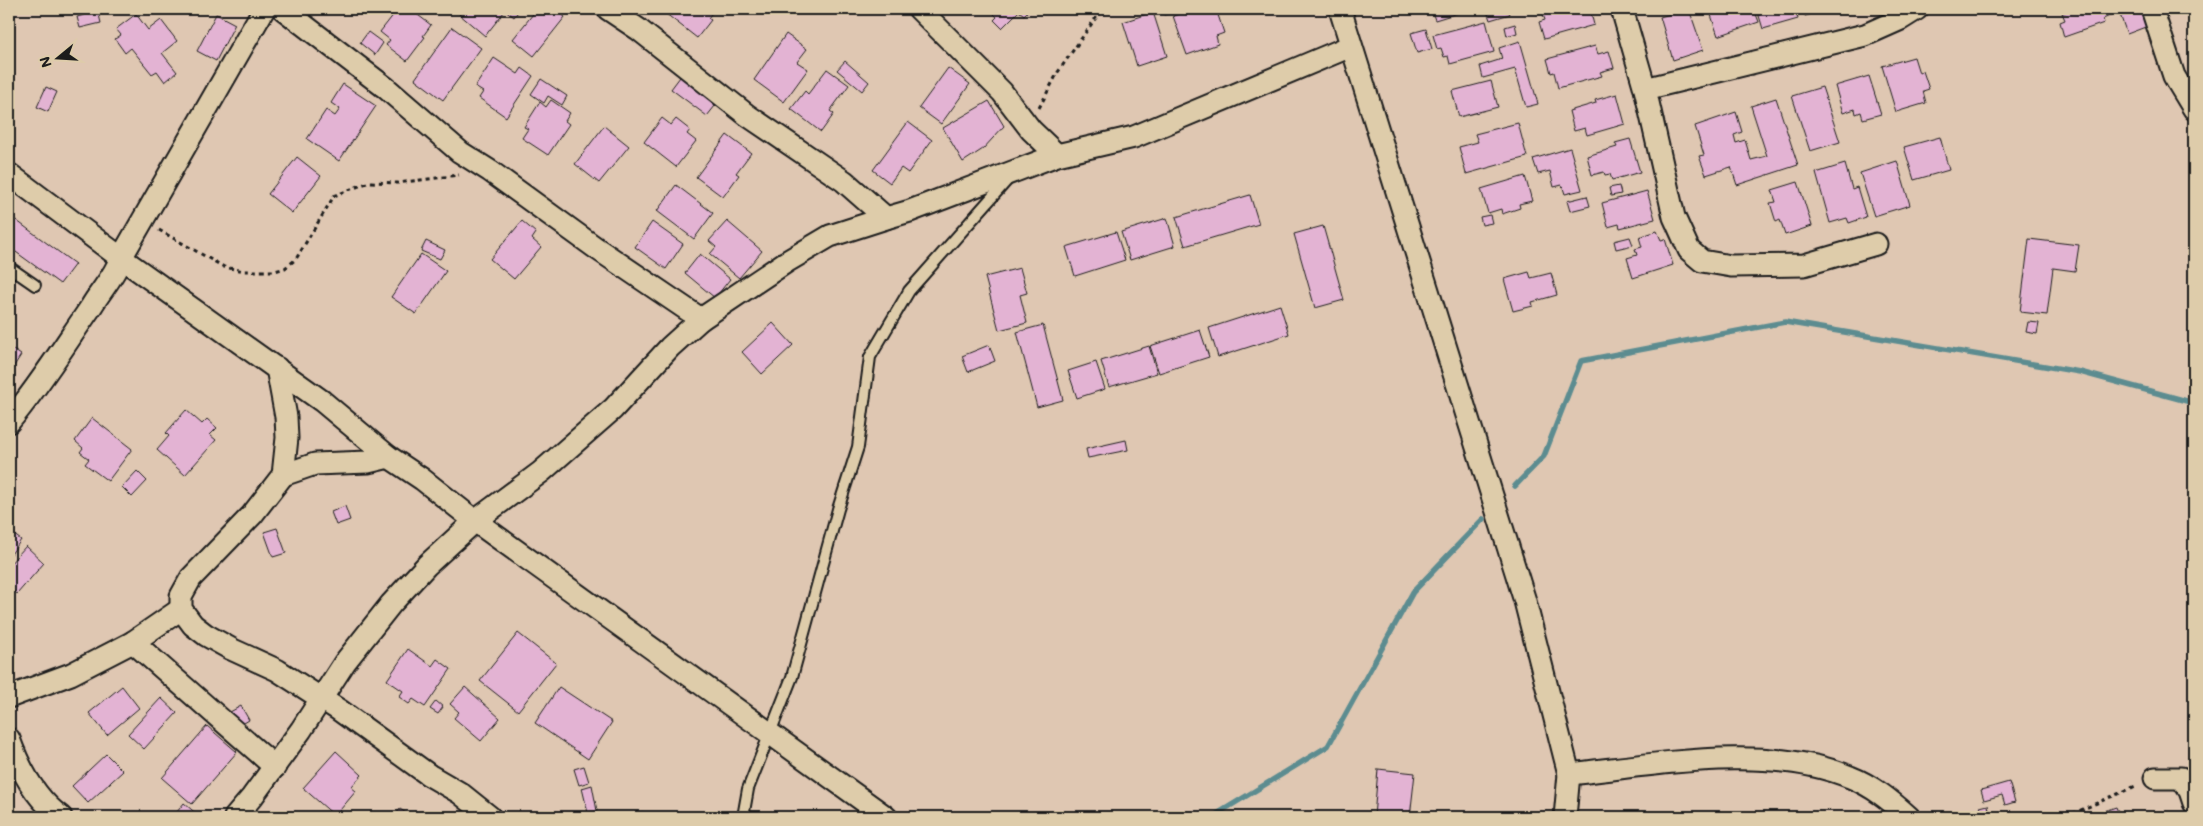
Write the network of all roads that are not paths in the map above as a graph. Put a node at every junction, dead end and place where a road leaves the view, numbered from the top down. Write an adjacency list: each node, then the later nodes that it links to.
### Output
1 (264, 9): 17 (street)
2 (283, 9): 20 (street)
3 (608, 9): 15 (street)
4 (919, 9): 12 (street)
5 (1340, 9): 9 (street)
6 (1622, 9): 10 (street)
7 (1917, 9): 10 (street)
8 (2152, 9): 11 (street)
9 (1351, 46): 12 (street); 33 (street)
10 (1645, 89): 16 (street)
11 (2194, 109)
12 (1057, 155): 13 (street)
13 (1016, 170): 15 (street); 30 (lane)
14 (9, 174): 17 (street)
15 (886, 218): 20 (street)
16 (1876, 244)
17 (121, 258): 21 (street); 22 (street)
18 (9, 267): 19 (lane)
19 (35, 285)
20 (701, 319): 25 (street)
21 (277, 368): 23 (street); 24 (street)
22 (9, 422)
23 (389, 457): 24 (street); 25 (street)
24 (283, 475): 26 (street)
25 (475, 521): 29 (street); 30 (street)
26 (182, 609): 27 (street); 29 (street)
27 (134, 642): 28 (street); 32 (street)
28 (9, 696)
29 (321, 700): 32 (street); 38 (street)
30 (770, 732): 39 (lane); 40 (street)
31 (9, 739): 36 (street)
32 (275, 767): 37 (street)
33 (1569, 774): 41 (street); 42 (street)
34 (2155, 778): 35 (street)
35 (2194, 804)
36 (60, 817)
37 (235, 817)
38 (490, 817)
39 (743, 817)
40 (886, 817)
41 (1565, 817)
42 (1909, 817)

